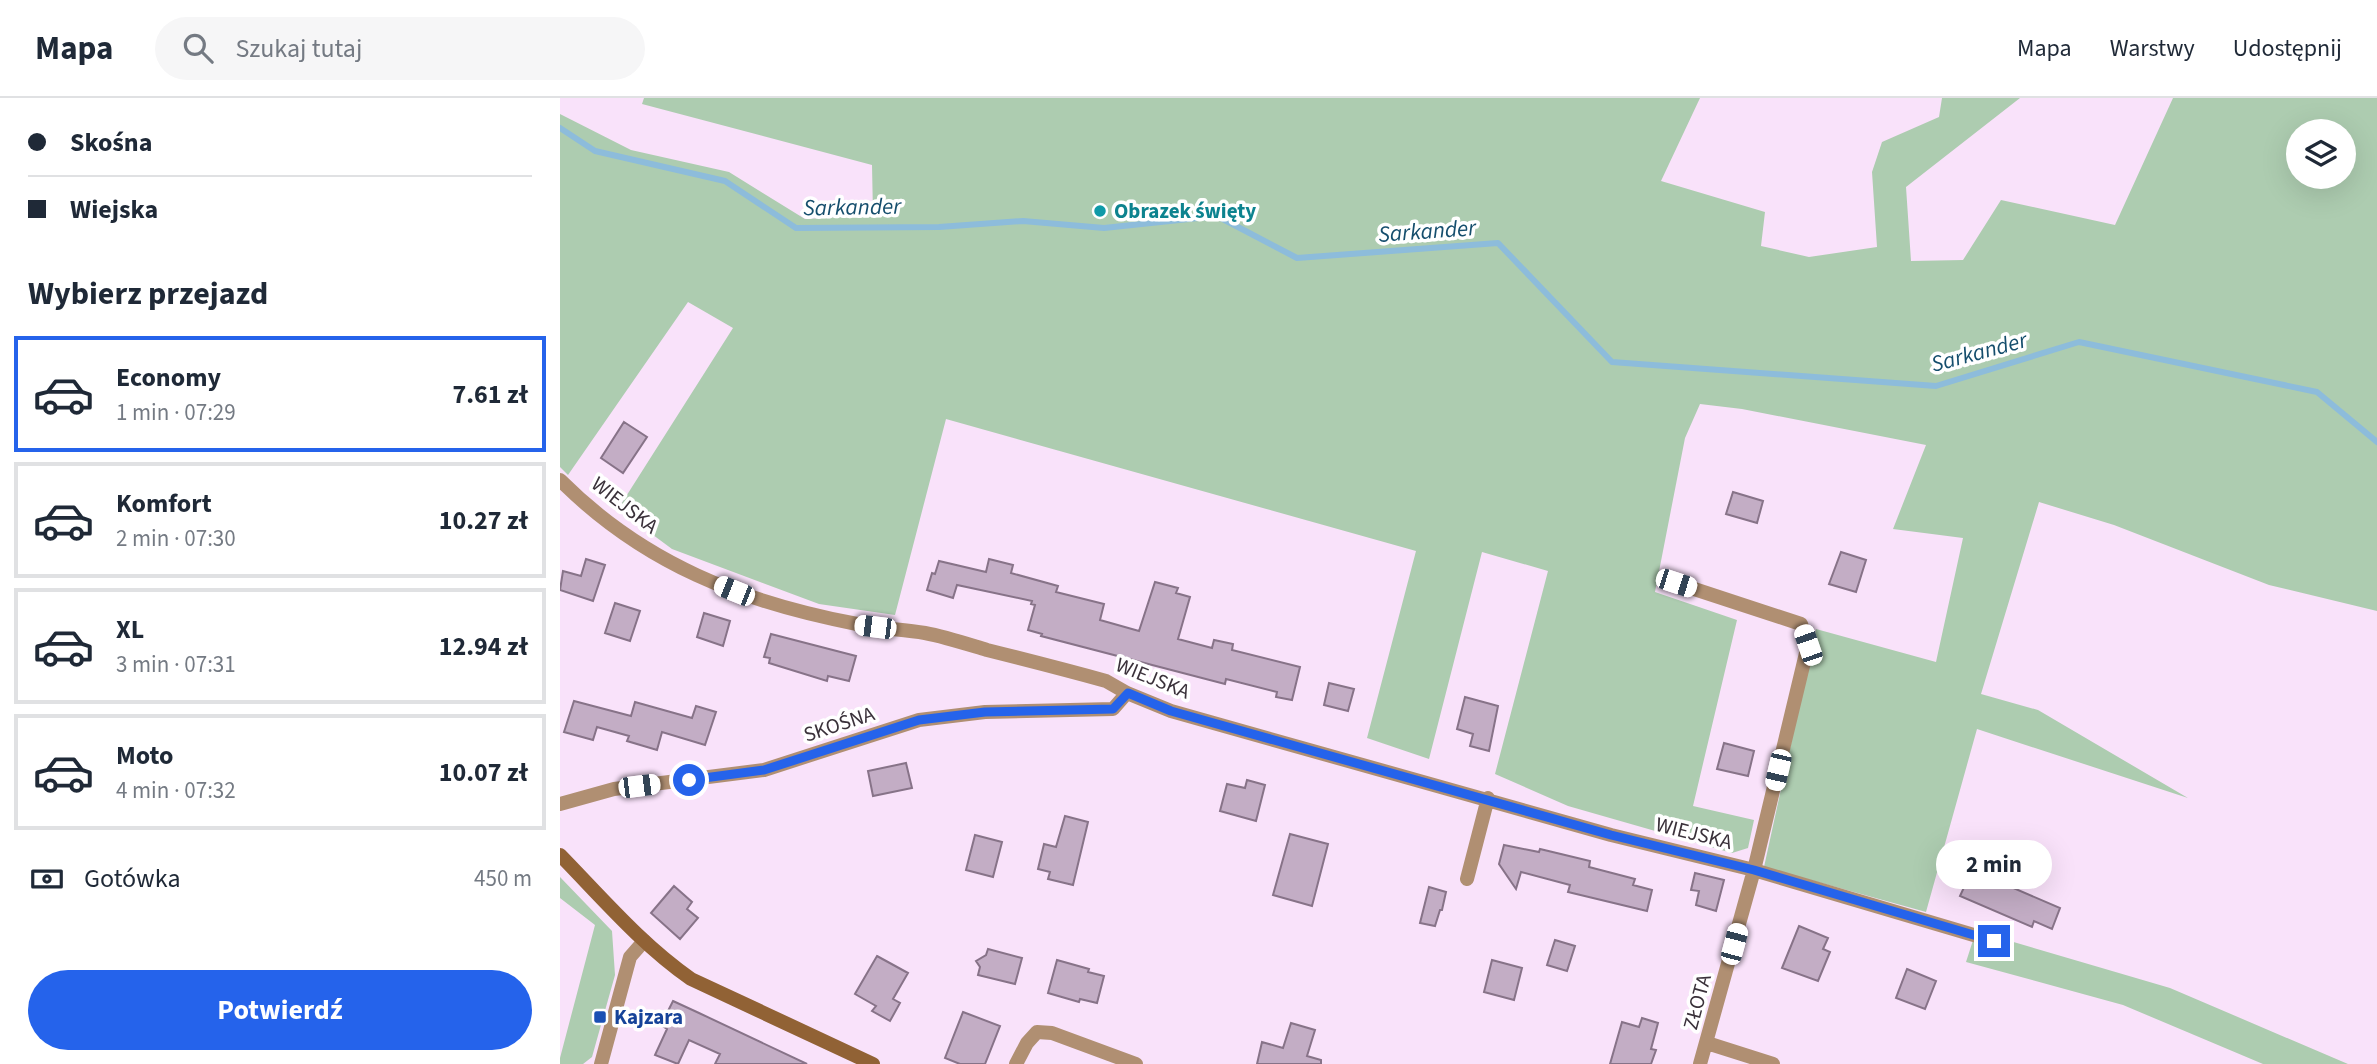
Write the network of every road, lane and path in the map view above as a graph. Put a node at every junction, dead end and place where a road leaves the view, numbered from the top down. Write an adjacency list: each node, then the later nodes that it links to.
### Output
1 (560, 480): 3 (street, WIEJSKA)
2 (1676, 583): 7 (street, WIEJSKA)
3 (1128, 693): 4 (street, WIEJSKA); 5 (street, SKOŚNA)
4 (1488, 798): 7 (street, WIEJSKA); 8 (street)
5 (560, 804)
6 (560, 855): 9 (street)
7 (1754, 870): 10 (street, WIEJSKA); 11 (street, ZŁOTA)
8 (1467, 879)
9 (644, 941): 12 (street); 13 (street)
10 (1994, 941)
11 (1707, 1043): 16 (street, ZŁOTA); 17 (street)
12 (600, 1064)
13 (873, 1064)
14 (1016, 1064): 15 (street)
15 (1136, 1064)
16 (1700, 1064)
17 (1773, 1064)

